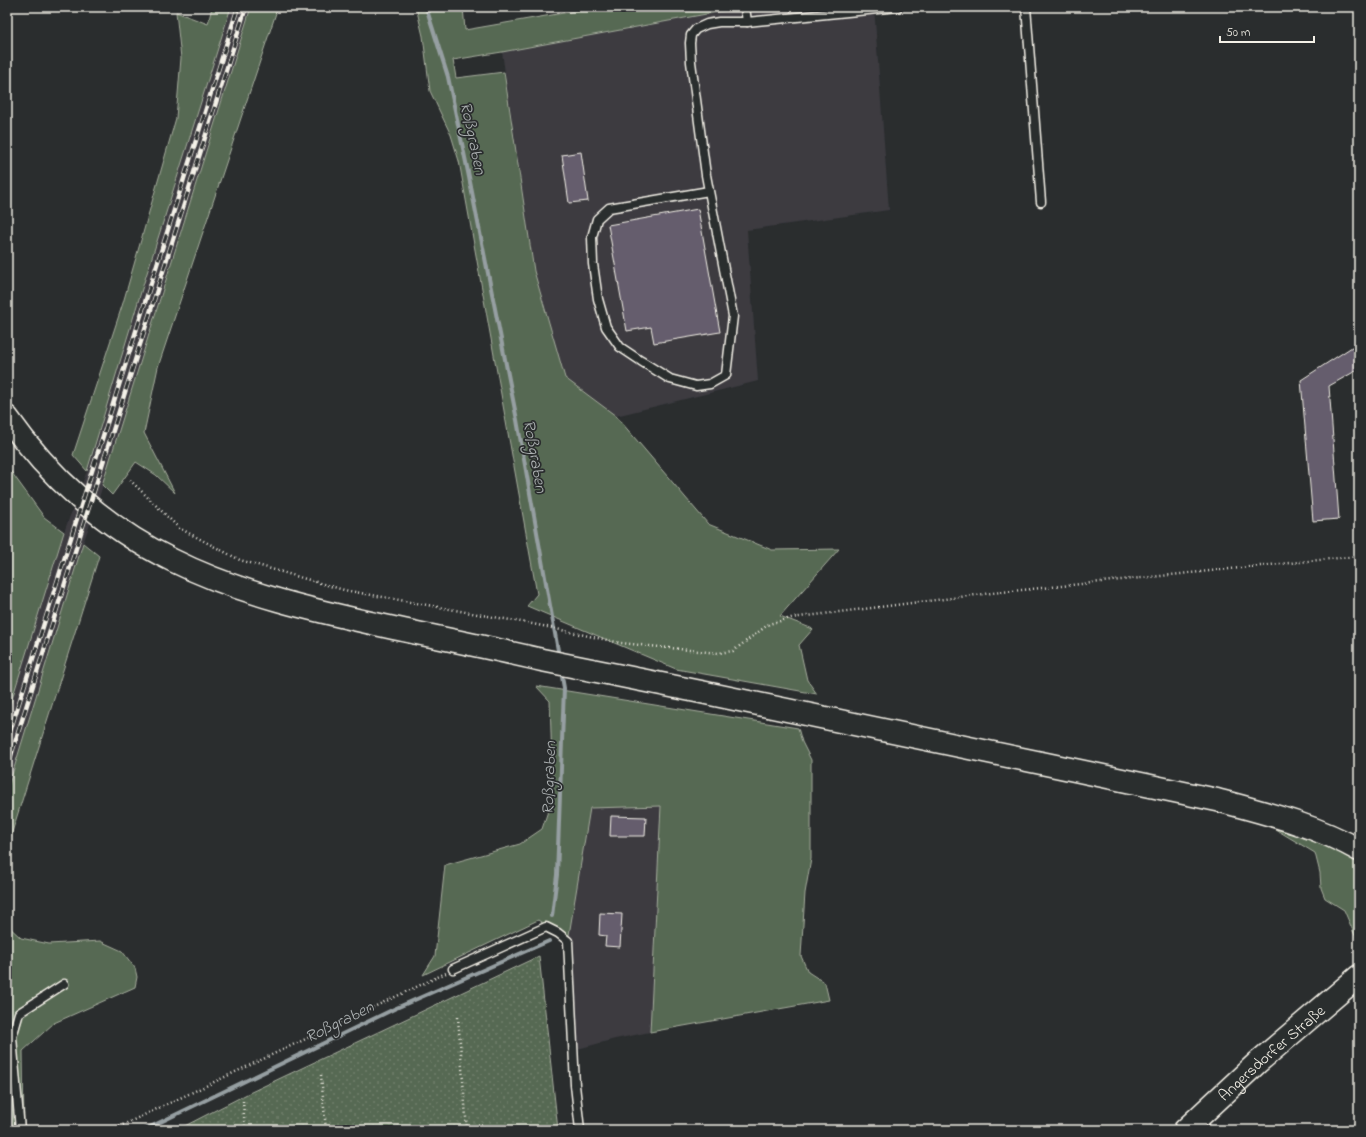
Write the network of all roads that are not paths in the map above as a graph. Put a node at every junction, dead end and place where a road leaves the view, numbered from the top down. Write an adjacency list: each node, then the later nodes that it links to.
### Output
1 (745, 7): 4 (lane)
2 (898, 7): 4 (lane)
3 (1026, 7): 6 (lane)
4 (747, 22): 5 (lane)
5 (709, 191): 5 (lane)
6 (1041, 202)
7 (7, 417): 8 (main road)
8 (1359, 850)
9 (454, 969): 13 (lane)
10 (1359, 976): 14 (main road, Angersdorfer Straße)
11 (64, 984): 12 (lane)
12 (20, 1130)
13 (580, 1130)
14 (1185, 1130)

